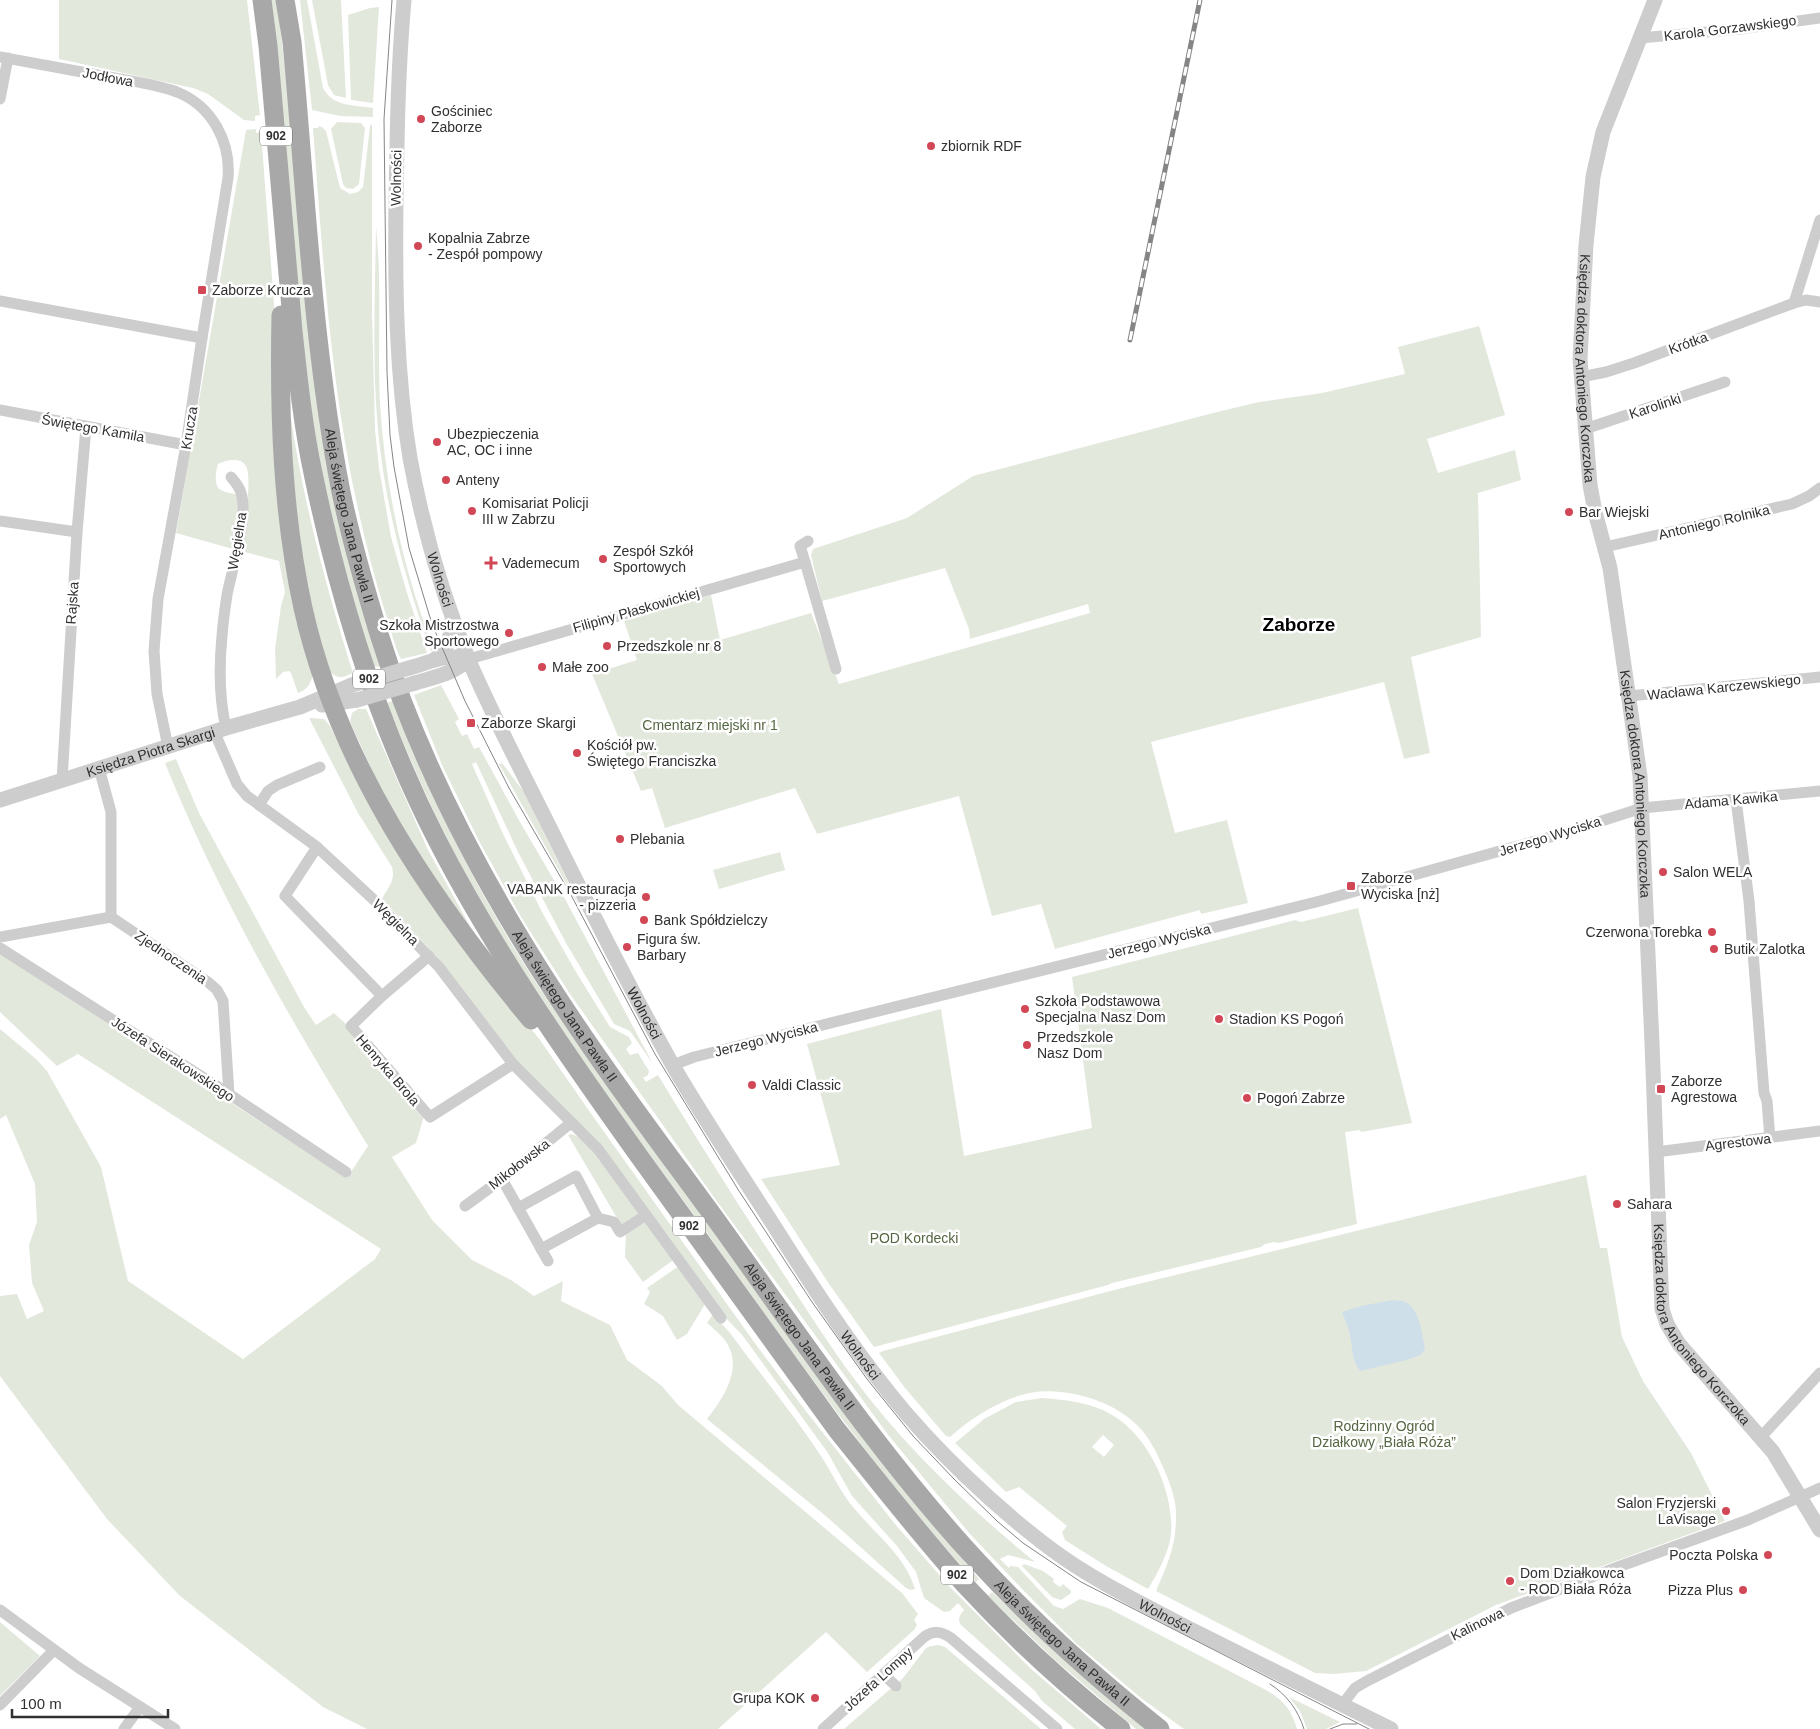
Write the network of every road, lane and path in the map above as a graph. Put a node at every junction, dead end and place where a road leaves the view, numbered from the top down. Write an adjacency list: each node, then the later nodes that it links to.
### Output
1 (262, 0): 11 (main road, Aleja świętego Jana Pawła II / 902)
2 (285, 0): 88 (main road, Aleja świętego Jana Pawła II / 902)
3 (404, 0): 29 (street, Wolności)
4 (1655, 0): 6 (street, Księdza doktora Antoniego Korczoka)
5 (1820, 18): 6 (street, Karola Gorzawskiego)
6 (1640, 38): 16 (street, Księdza doktora Antoniego Korczoka)
7 (4, 57): 8 (street); 9 (street, Jodłowa)
8 (0, 99)
9 (208, 114): 15 (street, Krucza)
10 (1820, 220): 14 (street)
11 (283, 226): 37 (main road); 57 (main road, Aleja świętego Jana Pawła II / 902)
12 (0, 301): 15 (street)
13 (1820, 302): 14 (street, Krótka)
14 (1794, 303): 16 (street, Krótka)
15 (202, 338): 21 (street, Krucza)
16 (1581, 377): 20 (street, Księdza doktora Antoniego Korczoka)
17 (1725, 382): 20 (street, Karolinki)
18 (0, 410): 19 (street, Świętego Kamila)
19 (86, 427): 21 (street, Świętego Kamila); 25 (street, Rajska)
20 (1585, 429): 27 (street, Księdza doktora Antoniego Korczoka)
21 (186, 445): 39 (street, Krucza)
22 (231, 477): 38 (street, Węgielna)
23 (1820, 488): 27 (street, Antoniego Rolnika)
24 (0, 521): 25 (street)
25 (76, 532): 42 (street, Rajska)
26 (808, 541): 28 (street)
27 (1605, 547): 36 (street, Księdza doktora Antoniego Korczoka)
28 (805, 562): 30 (street, Filipiny Płaskowickiej); 32 (street)
29 (452, 616): 30 (street, Wolności); 31 (street)
30 (468, 659): 31 (street, Księdza Piotra Skargi); 33 (street, Księdza Piotra Skargi); 35 (street, Wolności)
31 (434, 660): 37 (street, Księdza Piotra Skargi, bridge)
32 (836, 670)
33 (452, 672): 35 (street); 37 (street, Księdza Piotra Skargi, bridge)
34 (1820, 678): 36 (street, Wacława Karczewskiego)
35 (479, 684): 55 (street, Wolności)
36 (1628, 696): 47 (street, Księdza doktora Antoniego Korczoka)
37 (330, 699): 38 (street, Księdza Piotra Skargi); 57 (main road)
38 (220, 730): 39 (street, Księdza Piotra Skargi); 46 (street, Węgielna)
39 (168, 747): 41 (street, Księdza Piotra Skargi)
40 (320, 767): 46 (street)
41 (100, 768): 42 (street, Księdza Piotra Skargi); 49 (street)
42 (62, 780): 44 (street, Księdza Piotra Skargi)
43 (1820, 791): 45 (street, Adama Kawika)
44 (0, 800)
45 (1736, 800): 47 (street, Adama Kawika); 60 (street)
46 (259, 805): 48 (street, Węgielna)
47 (1642, 808): 55 (street, Jerzego Wyciska); 61 (street, Księdza doktora Antoniego Korczoka)
48 (317, 847): 52 (street, Węgielna); 53 (street)
49 (111, 917): 50 (street); 56 (street, Zjednoczenia)
50 (0, 937)
51 (0, 948): 56 (street, Józefa Sierakowskiego)
52 (429, 956): 53 (street, Henryka Brola); 54 (street, Węgielna)
53 (382, 996): 54 (street, Henryka Brola)
54 (513, 1064): 58 (street, Węgielna)
55 (673, 1065): 81 (street, Wolności)
56 (229, 1094): 62 (street, Józefa Sierakowskiego)
57 (604, 1108): 87 (main road, Aleja świętego Jana Pawła II / 902)
58 (573, 1124): 63 (street, Mikołowska); 66 (street, Węgielna)
59 (1820, 1132): 60 (street, Agrestowa)
60 (1770, 1139): 61 (street, Agrestowa)
61 (1656, 1152): 72 (street, Księdza doktora Antoniego Korczoka)
62 (346, 1172)
63 (502, 1179): 64 (street, Mikołowska); 65 (street)
64 (465, 1206)
65 (518, 1208): 67 (street); 68 (street)
66 (646, 1215): 67 (street); 70 (street, Węgielna)
67 (598, 1218): 68 (street)
68 (541, 1249): 69 (street)
69 (548, 1261)
70 (721, 1318)
71 (1820, 1373): 72 (street)
72 (1761, 1437): 74 (street, Księdza doktora Antoniego Korczoka)
73 (1820, 1488): 74 (street, Kalinowa)
74 (1800, 1496): 75 (street, Księdza doktora Antoniego Korczoka); 81 (street, Kalinowa)
75 (1820, 1530)
76 (0, 1610): 77 (street)
77 (54, 1650): 80 (street); 82 (street)
78 (884, 1674): 79 (street); 85 (street, Józefa Lompy); 86 (street, Józefa Lompy)
79 (896, 1686)
80 (0, 1705)
81 (1342, 1705): 89 (street, Wolności)
82 (140, 1707): 83 (street); 84 (street)
83 (124, 1729)
84 (175, 1729)
85 (822, 1729)
86 (1057, 1729)
87 (1121, 1729)
88 (1160, 1729)
89 (1391, 1729)

